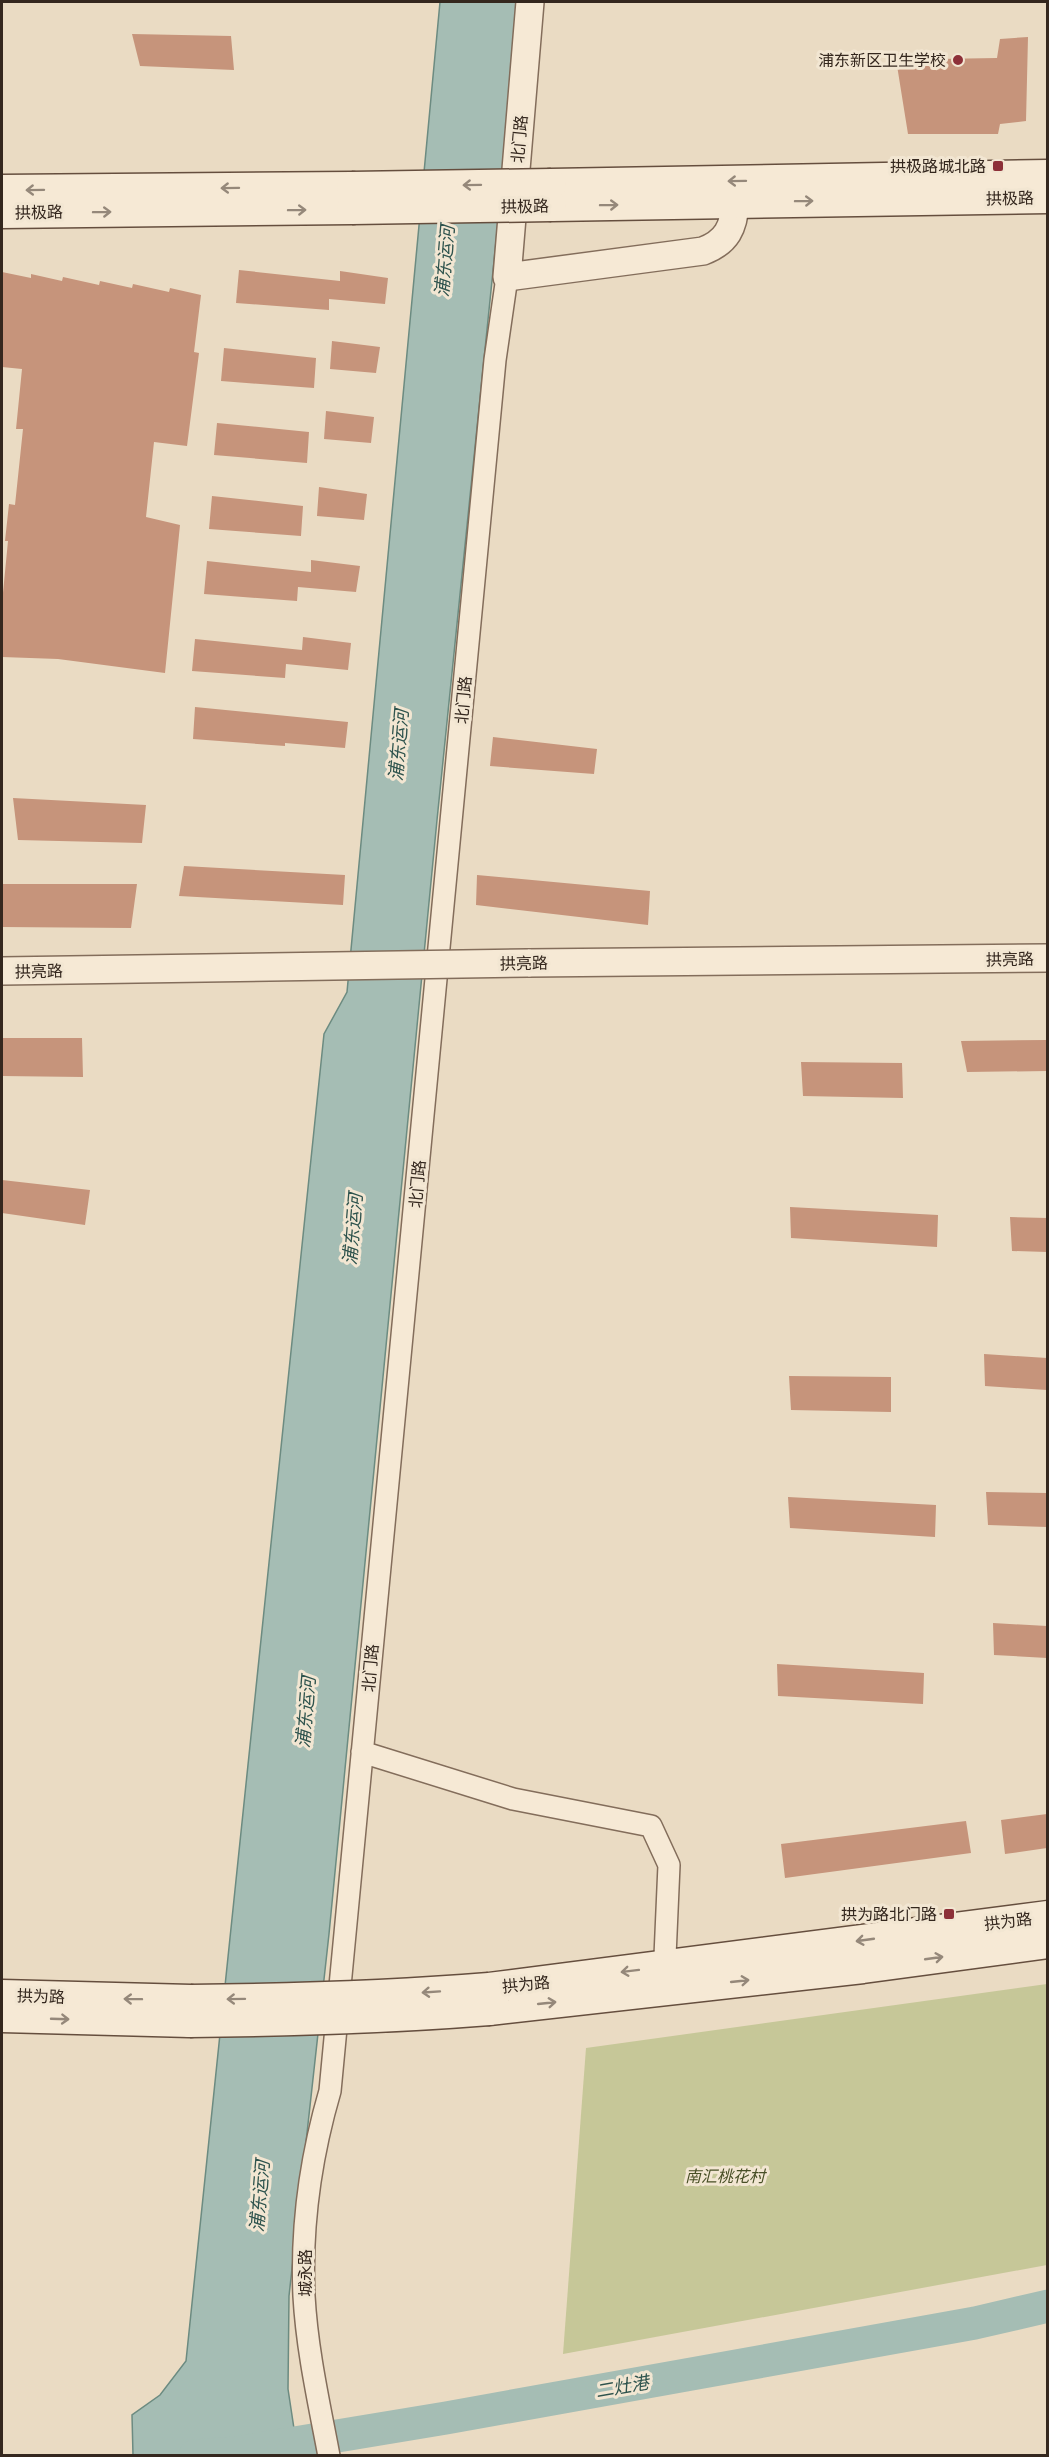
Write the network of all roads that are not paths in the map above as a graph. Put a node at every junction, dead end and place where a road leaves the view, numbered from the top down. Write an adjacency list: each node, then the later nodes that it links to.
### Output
1 (530, 2): 9 (street, 北门路)
2 (1047, 175): 4 (main road, 拱极路, one-way to 4)
3 (2, 190): 5 (main road, 拱极路, one-way to 3)
4 (551, 195): 5 (main road, 拱极路, bridge); 7 (main road, 拱极路, one-way to 7)
5 (352, 198): 8 (main road, 拱极路, one-way to 5)
6 (1047, 198): 7 (main road, 拱极路, one-way to 6)
7 (735, 202): 9 (street)
8 (2, 213)
9 (507, 277): 12 (street, 北门路)
10 (1047, 958): 11 (street, 拱亮路, bridge)
11 (2, 971)
12 (362, 1752): 15 (street); 19 (street, 北门路)
13 (1047, 1916): 15 (main road, 拱为路, one-way to 15)
14 (1047, 1943): 15 (main road, 拱为路, one-way to 14)
15 (664, 1978): 17 (main road, 拱为路, bridge)
16 (2, 1995): 17 (main road, 拱为路, one-way to 16)
17 (191, 2011): 18 (main road, 拱为路, one-way to 17)
18 (2, 2017)
19 (330, 2091): 20 (street, 城永路)
20 (329, 2456)

